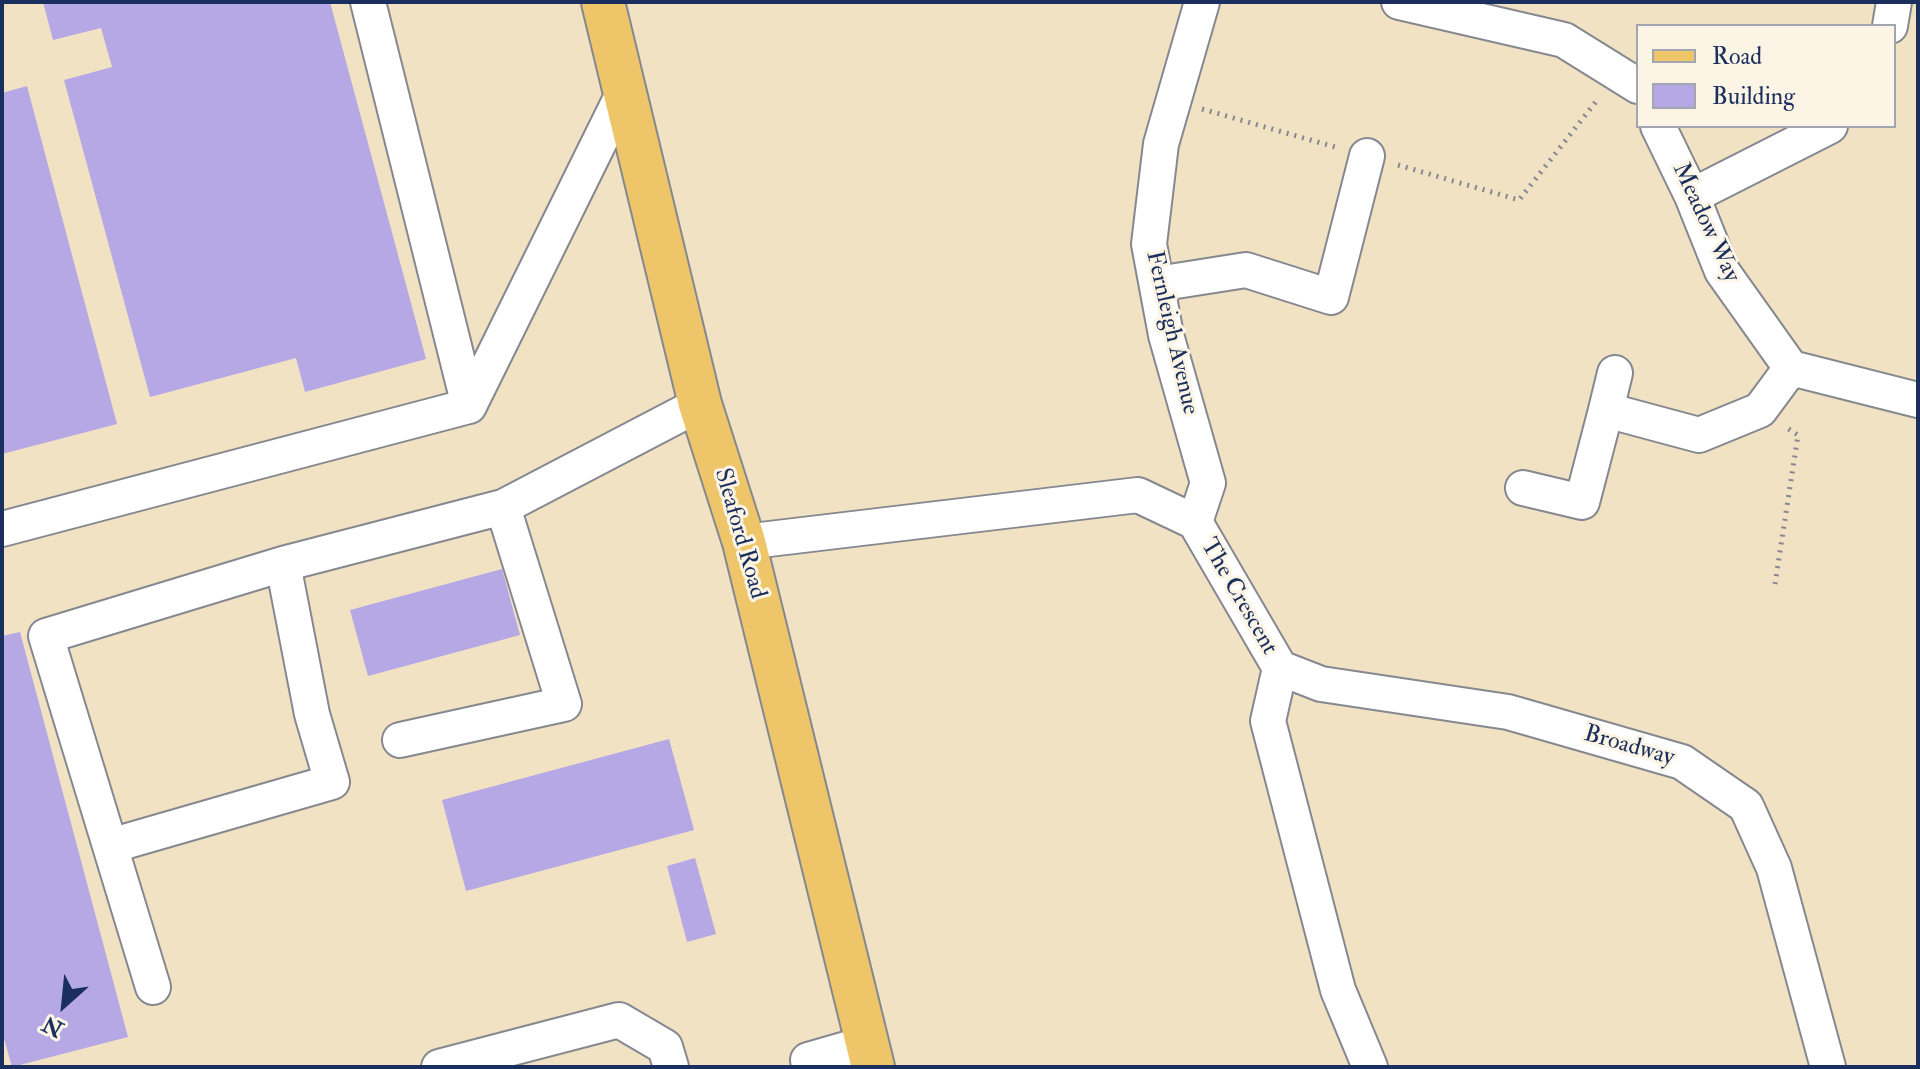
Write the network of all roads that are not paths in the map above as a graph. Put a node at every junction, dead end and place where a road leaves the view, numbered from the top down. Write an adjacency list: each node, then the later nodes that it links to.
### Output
1 (368, 2): 18 (street)
2 (603, 2): 8 (main road, Sleaford Road)
3 (1202, 2): 13 (street, Fernleigh Avenue)
4 (1399, 2): 7 (street)
5 (1894, 2): 6 (street)
6 (1890, 24)
7 (1628, 80)
8 (624, 92): 17 (main road, Sleaford Road); 18 (street)
9 (1659, 128): 12 (street, Meadow Way)
10 (1826, 128): 12 (street)
11 (1367, 156): 13 (street)
12 (1692, 196): 14 (street, Meadow Way)
13 (1157, 284): 22 (street, Fernleigh Avenue)
14 (1791, 368): 16 (street); 19 (street)
15 (1615, 373): 19 (street)
16 (1918, 400)
17 (700, 404): 21 (street); 24 (main road, Sleaford Road)
18 (469, 406): 23 (street)
19 (1606, 410): 20 (street)
20 (1523, 488)
21 (503, 507): 25 (street); 27 (street)
22 (1195, 522): 24 (street, The Crescent); 26 (street, The Crescent)
23 (2, 529)
24 (744, 542): 30 (main road, Sleaford Road)
25 (283, 564): 28 (street); 28 (street)
26 (1280, 668): 34 (street, The Crescent); 35 (street, Broadway)
27 (400, 740)
28 (110, 846): 29 (street)
29 (153, 987)
30 (870, 1055): 33 (street)
31 (439, 1067): 32 (street)
32 (671, 1067)
33 (810, 1067)
34 (1370, 1067)
35 (1828, 1067)

